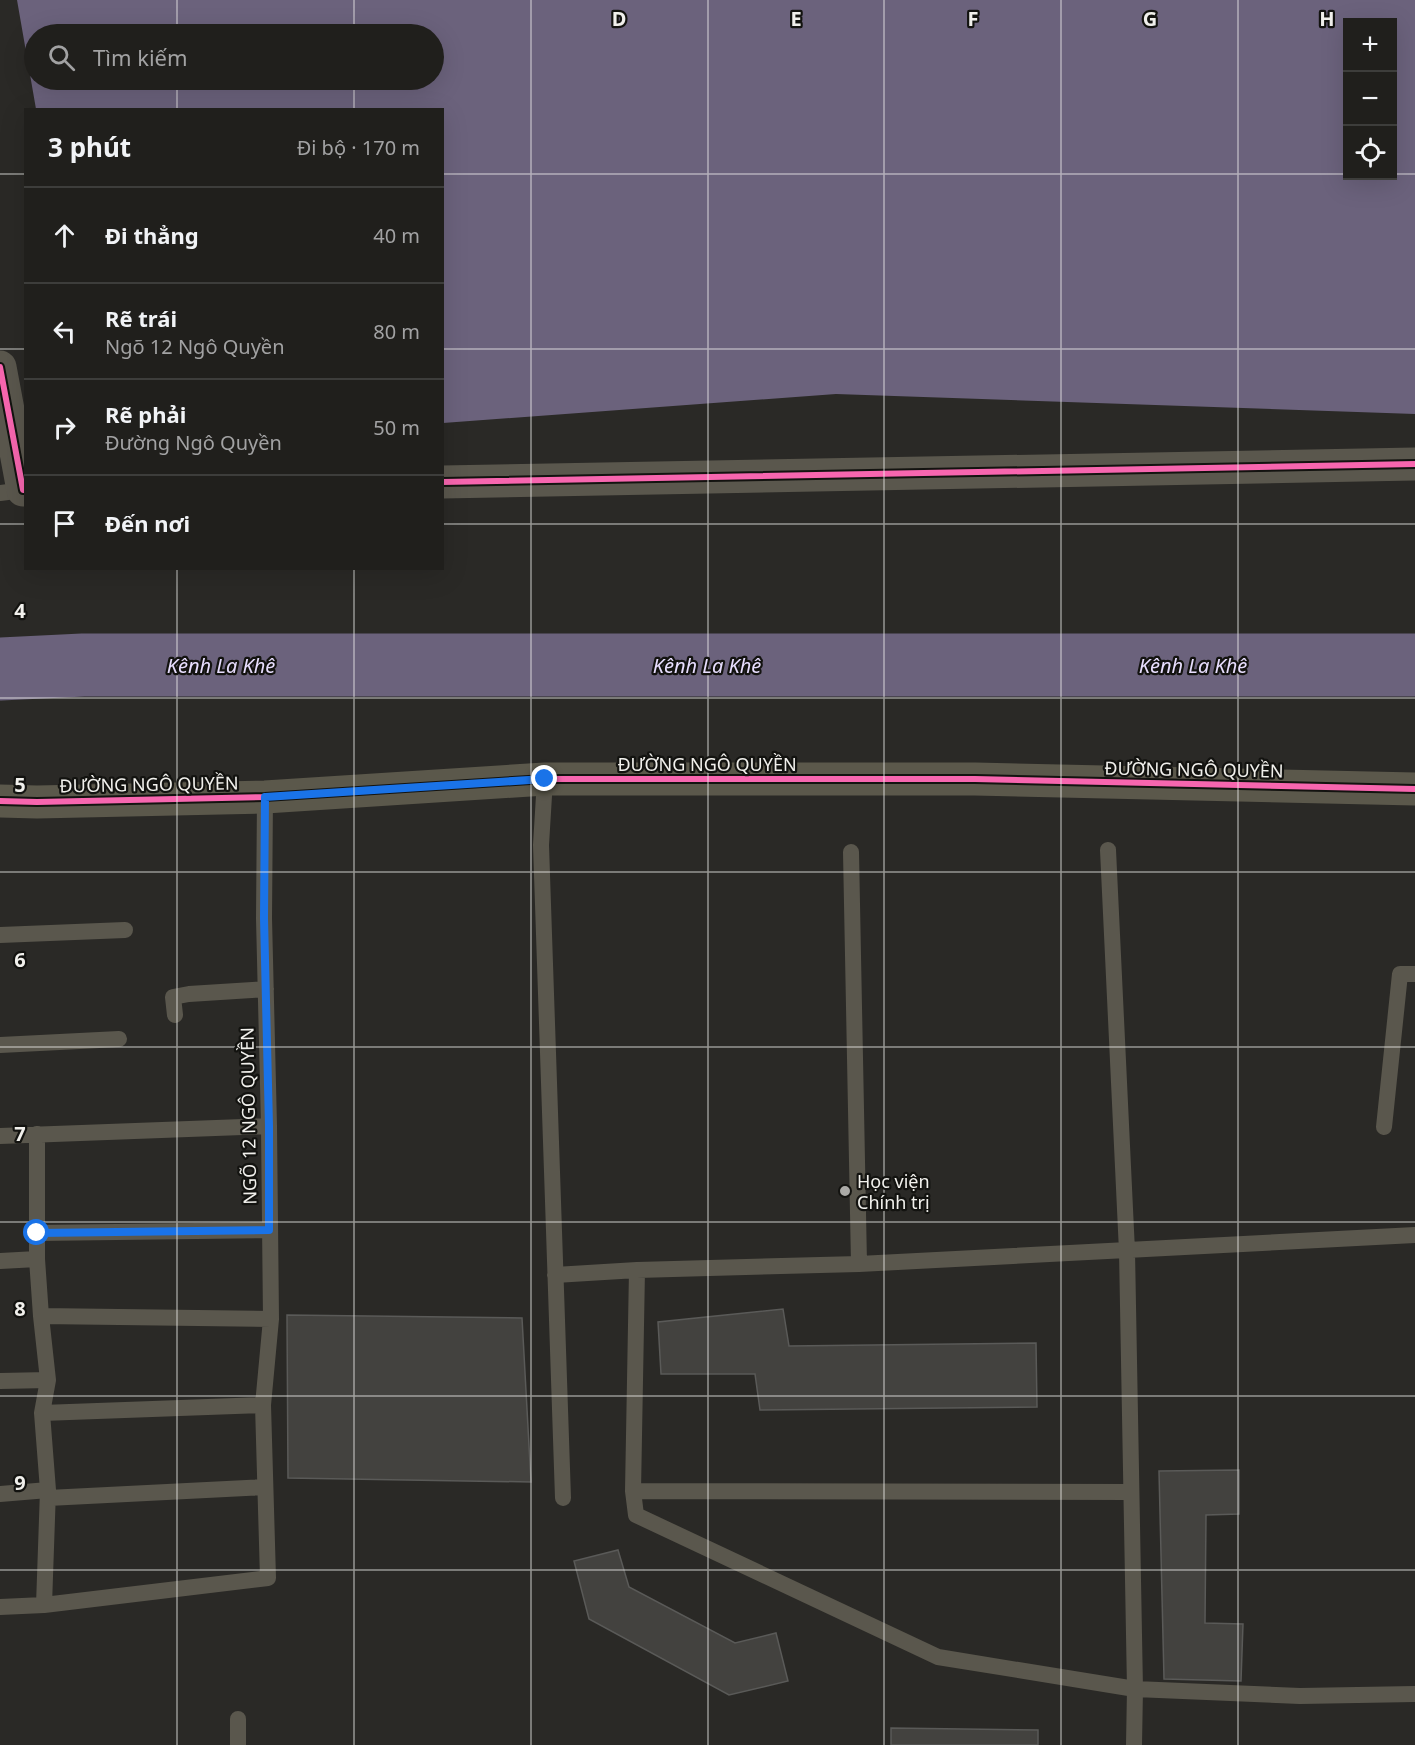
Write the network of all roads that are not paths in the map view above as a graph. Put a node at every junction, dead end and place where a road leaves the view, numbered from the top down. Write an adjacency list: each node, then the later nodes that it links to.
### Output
1 (0, 368): 4 (street)
2 (1415, 464): 3 (street)
3 (444, 482)
4 (16, 491)
5 (545, 779): 6 (street, ĐƯỜNG NGÔ QUYỀN); 7 (street, ĐƯỜNG NGÔ QUYỀN); 30 (lane)
6 (1415, 789)
7 (265, 797): 8 (street, ĐƯỜNG NGÔ QUYỀN); 14 (lane, NGÕ 12 NGÔ QUYỀN)
8 (0, 801)
9 (1108, 850): 25 (lane)
10 (851, 852): 28 (lane)
11 (125, 930): 12 (lane)
12 (0, 935)
13 (1415, 974): 19 (lane)
14 (266, 989): 15 (lane); 18 (lane, NGÕ 12 NGÔ QUYỀN)
15 (175, 1015)
16 (119, 1039): 17 (lane)
17 (0, 1045)
18 (269, 1126): 20 (lane); 22 (lane, NGÕ 12 NGÔ QUYỀN)
19 (1384, 1126)
20 (37, 1134): 21 (lane); 23 (lane)
21 (0, 1136)
22 (269, 1230): 23 (lane); 32 (lane, NGÕ 12 NGÔ QUYỀN)
23 (37, 1233): 26 (lane)
24 (1415, 1236): 25 (lane)
25 (1127, 1251): 28 (lane); 39 (lane)
26 (37, 1259): 27 (lane); 31 (lane)
27 (0, 1261)
28 (859, 1263): 29 (lane)
29 (637, 1270): 30 (lane); 38 (lane)
30 (555, 1275): 42 (lane)
31 (41, 1316): 32 (lane); 33 (lane)
32 (271, 1319): 35 (lane, NGÕ 12 NGÔ QUYỀN)
33 (48, 1380): 34 (lane); 36 (lane)
34 (0, 1381)
35 (263, 1405): 36 (lane); 37 (lane, NGÕ 12 NGÔ QUYỀN)
36 (42, 1413): 41 (lane)
37 (265, 1487): 41 (lane); 43 (lane, NGÕ 12 NGÔ QUYỀN)
38 (633, 1491): 39 (lane); 45 (lane)
39 (1131, 1492): 45 (lane)
40 (0, 1494): 41 (lane)
41 (48, 1494): 43 (lane)
42 (563, 1497)
43 (44, 1605): 44 (lane)
44 (0, 1607)
45 (1135, 1689): 46 (lane); 49 (lane)
46 (1415, 1694)
47 (238, 1719): 48 (lane)
48 (238, 1745)
49 (1134, 1745)

